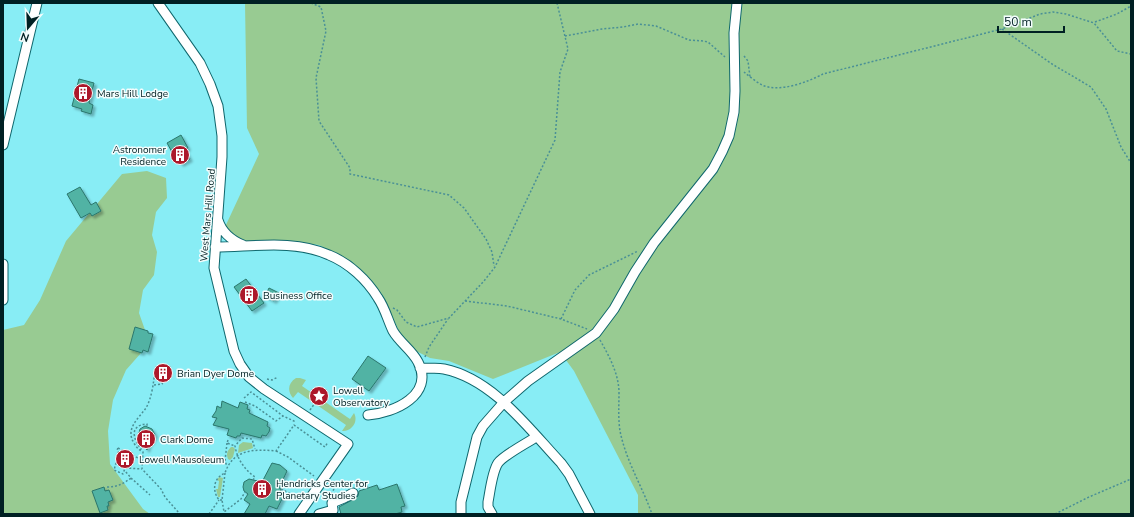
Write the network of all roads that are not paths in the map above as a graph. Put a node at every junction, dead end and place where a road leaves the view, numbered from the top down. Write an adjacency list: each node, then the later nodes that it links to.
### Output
1 (37, 3): 4 (street)
2 (158, 3): 5 (street, West Mars Hill Road)
3 (737, 3): 11 (street)
4 (3, 145)
5 (218, 218): 6 (street); 7 (street, West Mars Hill Road)
6 (248, 246): 7 (street); 10 (street)
7 (215, 247): 15 (street, West Mars Hill Road)
8 (3, 264): 9 (street)
9 (3, 300)
10 (420, 368): 11 (street); 12 (street)
11 (504, 402): 13 (street); 17 (street)
12 (368, 415)
13 (536, 437): 18 (street); 19 (street)
14 (352, 493): 16 (street)
15 (302, 507): 16 (street)
16 (317, 514)
17 (461, 514)
18 (492, 514)
19 (590, 514)

